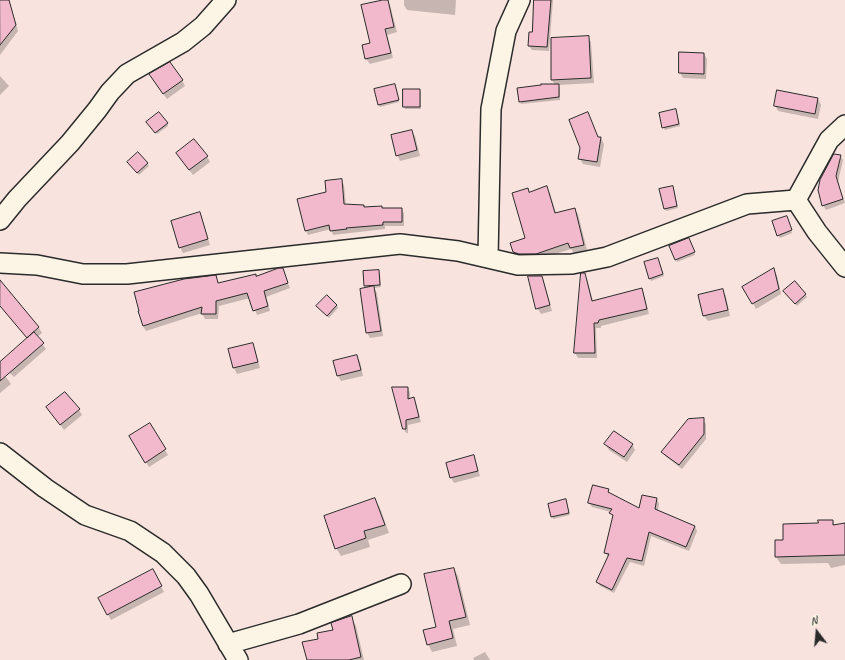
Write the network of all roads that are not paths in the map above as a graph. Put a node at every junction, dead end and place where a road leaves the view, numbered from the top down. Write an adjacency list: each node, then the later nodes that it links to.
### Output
1 (226, 0): 5 (street)
2 (520, 0): 6 (street)
3 (845, 125): 4 (street)
4 (796, 200): 6 (street); 8 (street)
5 (0, 220)
6 (488, 258): 7 (street)
7 (0, 263)
8 (845, 267)
9 (0, 453): 11 (street)
10 (401, 584): 11 (street)
11 (233, 652)

